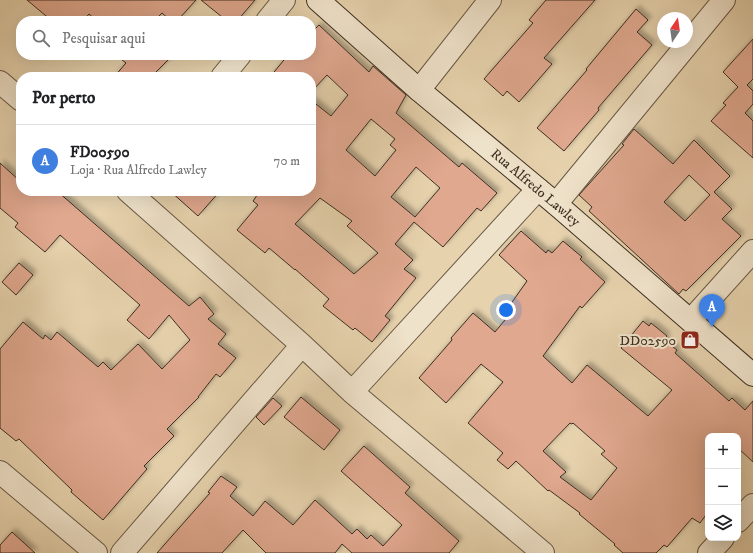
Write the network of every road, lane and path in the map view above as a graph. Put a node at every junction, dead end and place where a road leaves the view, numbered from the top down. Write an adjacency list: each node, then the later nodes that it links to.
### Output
1 (284, 0): 5 (street)
2 (318, 0): 9 (street, Rua Alfredo Lawley)
3 (490, 0): 9 (street)
4 (724, 0): 13 (street)
5 (271, 16)
6 (236, 60): 7 (street)
7 (226, 72)
8 (0, 82): 10 (street)
9 (419, 90): 11 (street, Rua Alfredo Lawley)
10 (16, 96)
11 (538, 189): 13 (street, Rua Alfredo Lawley); 18 (street)
12 (135, 196): 16 (street)
13 (556, 204): 15 (street, Rua Alfredo Lawley)
14 (753, 251): 15 (street)
15 (691, 320): 17 (street, Rua Alfredo Lawley)
16 (302, 345): 18 (street); 24 (street)
17 (753, 375)
18 (352, 392): 25 (street)
19 (0, 472): 23 (street)
20 (753, 505): 21 (street)
21 (741, 519)
22 (720, 541): 26 (street)
23 (96, 553)
24 (122, 553)
25 (543, 553)
26 (709, 553)

